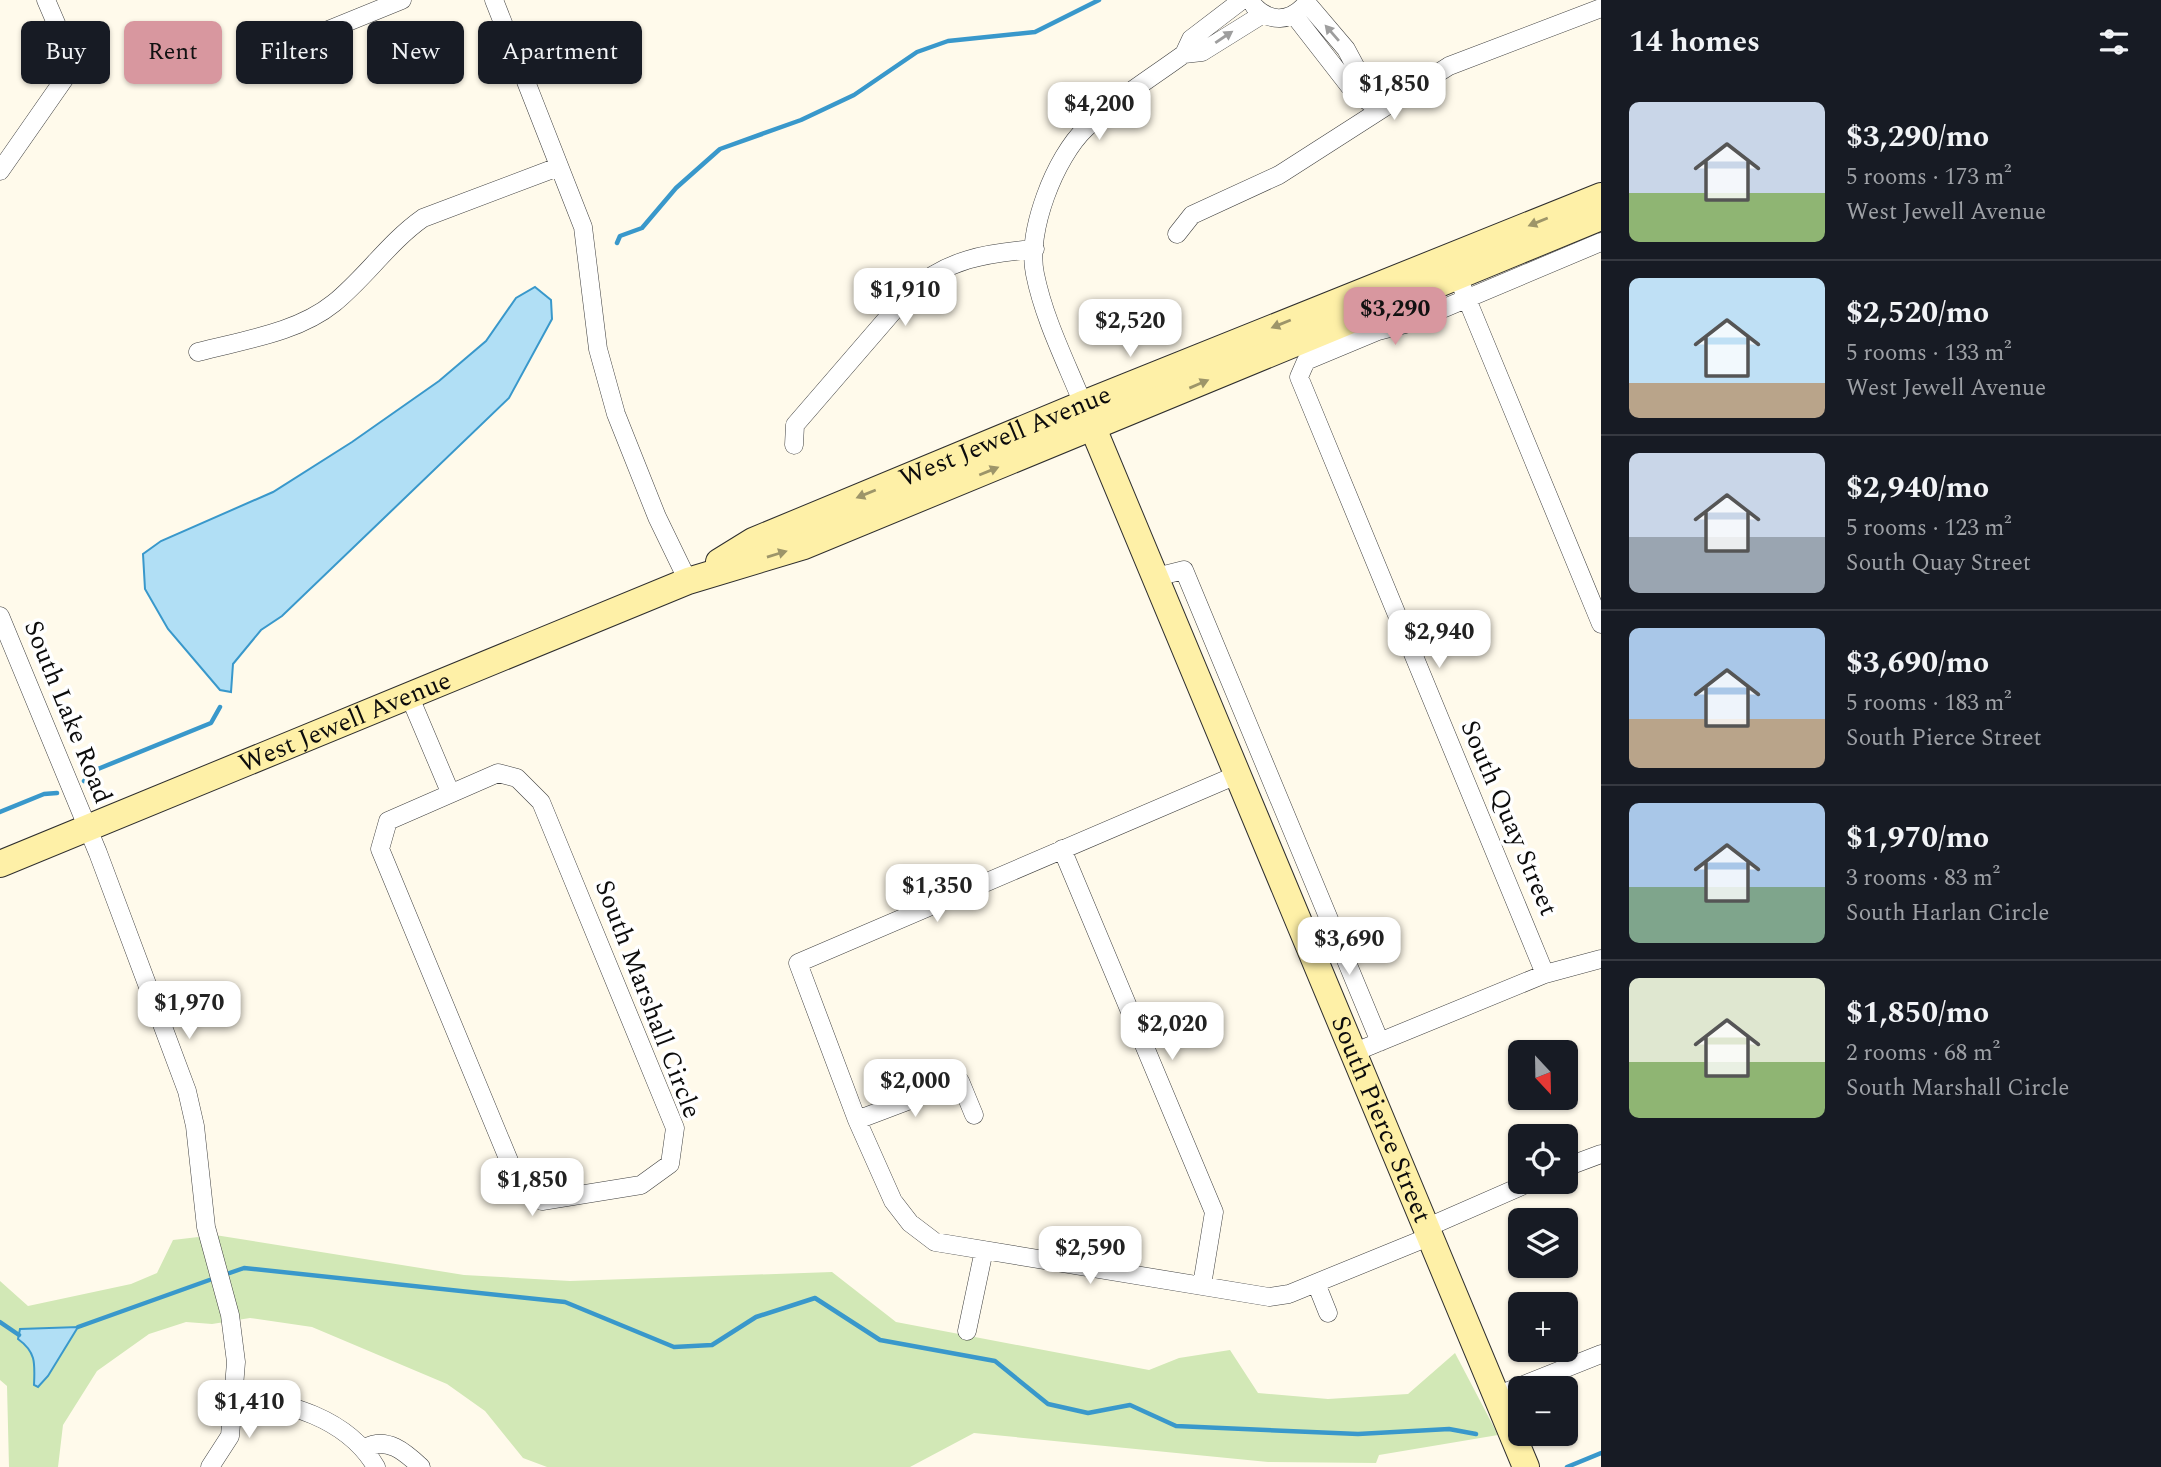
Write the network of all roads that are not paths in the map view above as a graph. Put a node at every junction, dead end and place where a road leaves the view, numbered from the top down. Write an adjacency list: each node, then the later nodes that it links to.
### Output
1 (46, 0): 13 (street)
2 (402, 0): 9 (street)
3 (494, 0): 12 (street)
4 (1242, 0): 10 (street)
5 (1251, 0): 8 (street)
6 (1302, 6): 8 (street); 11 (street)
7 (1601, 8): 11 (street)
8 (1263, 14): 10 (street, one-way to 8)
9 (350, 21)
10 (1184, 54): 18 (street, South Pierce Street)
11 (1378, 109): 16 (street)
12 (558, 167): 20 (street); 26 (street)
13 (0, 171)
14 (1601, 196): 22 (main road, West Jewell Avenue, one-way to 22)
15 (1601, 217): 19 (main road, West Jewell Avenue)
16 (1177, 234)
17 (1601, 242): 19 (street, West Jewell Avenue)
18 (1035, 249): 22 (street, South Pierce Street); 24 (street)
19 (1462, 287): 21 (street, West Jewell Avenue); 23 (main road, West Jewell Avenue, one-way to 19); 28 (street)
20 (198, 352)
21 (1299, 370): 36 (street, South Quay Street)
22 (1083, 404): 23 (main road, South Pierce Street); 26 (main road, West Jewell Avenue, one-way to 26)
23 (1094, 428): 25 (main road, South Pierce Street); 26 (main road, West Jewell Avenue, one-way to 23)
24 (794, 445)
25 (1156, 577): 30 (main road, South Pierce Street); 37 (street, South Pierce Street)
26 (688, 581): 29 (main road, West Jewell Avenue)
27 (0, 616): 32 (street, South Lake Road)
28 (1601, 624)
29 (409, 695): 31 (street); 32 (main road, West Jewell Avenue)
30 (1239, 774): 33 (street); 38 (main road, South Pierce Street)
31 (450, 792): 31 (street, South Marshall Circle)
32 (88, 828): 34 (main road, West Jewell Avenue); 51 (street, South Lake Road)
33 (1062, 849): 40 (street); 47 (street)
34 (0, 864)
35 (1601, 959): 36 (street)
36 (1545, 974): 37 (street)
37 (1380, 1042): 38 (street)
38 (1355, 1052): 44 (main road, South Pierce Street)
39 (974, 1115): 40 (street)
40 (857, 1120): 45 (street)
41 (1601, 1154): 42 (street)
42 (1578, 1163)
43 (1508, 1193): 44 (street)
44 (1430, 1231): 46 (street); 52 (main road, South Pierce Street)
45 (984, 1250): 47 (street); 49 (street)
46 (1316, 1283): 47 (street); 48 (street)
47 (1202, 1285)
48 (1328, 1313)
49 (967, 1331)
50 (1601, 1354): 52 (street)
51 (233, 1394): 53 (street); 54 (street, South Lake Road)
52 (1496, 1396): 57 (main road, South Pierce Street)
53 (365, 1448): 55 (street); 56 (street)
54 (210, 1467)
55 (376, 1467)
56 (421, 1467)
57 (1526, 1467)

